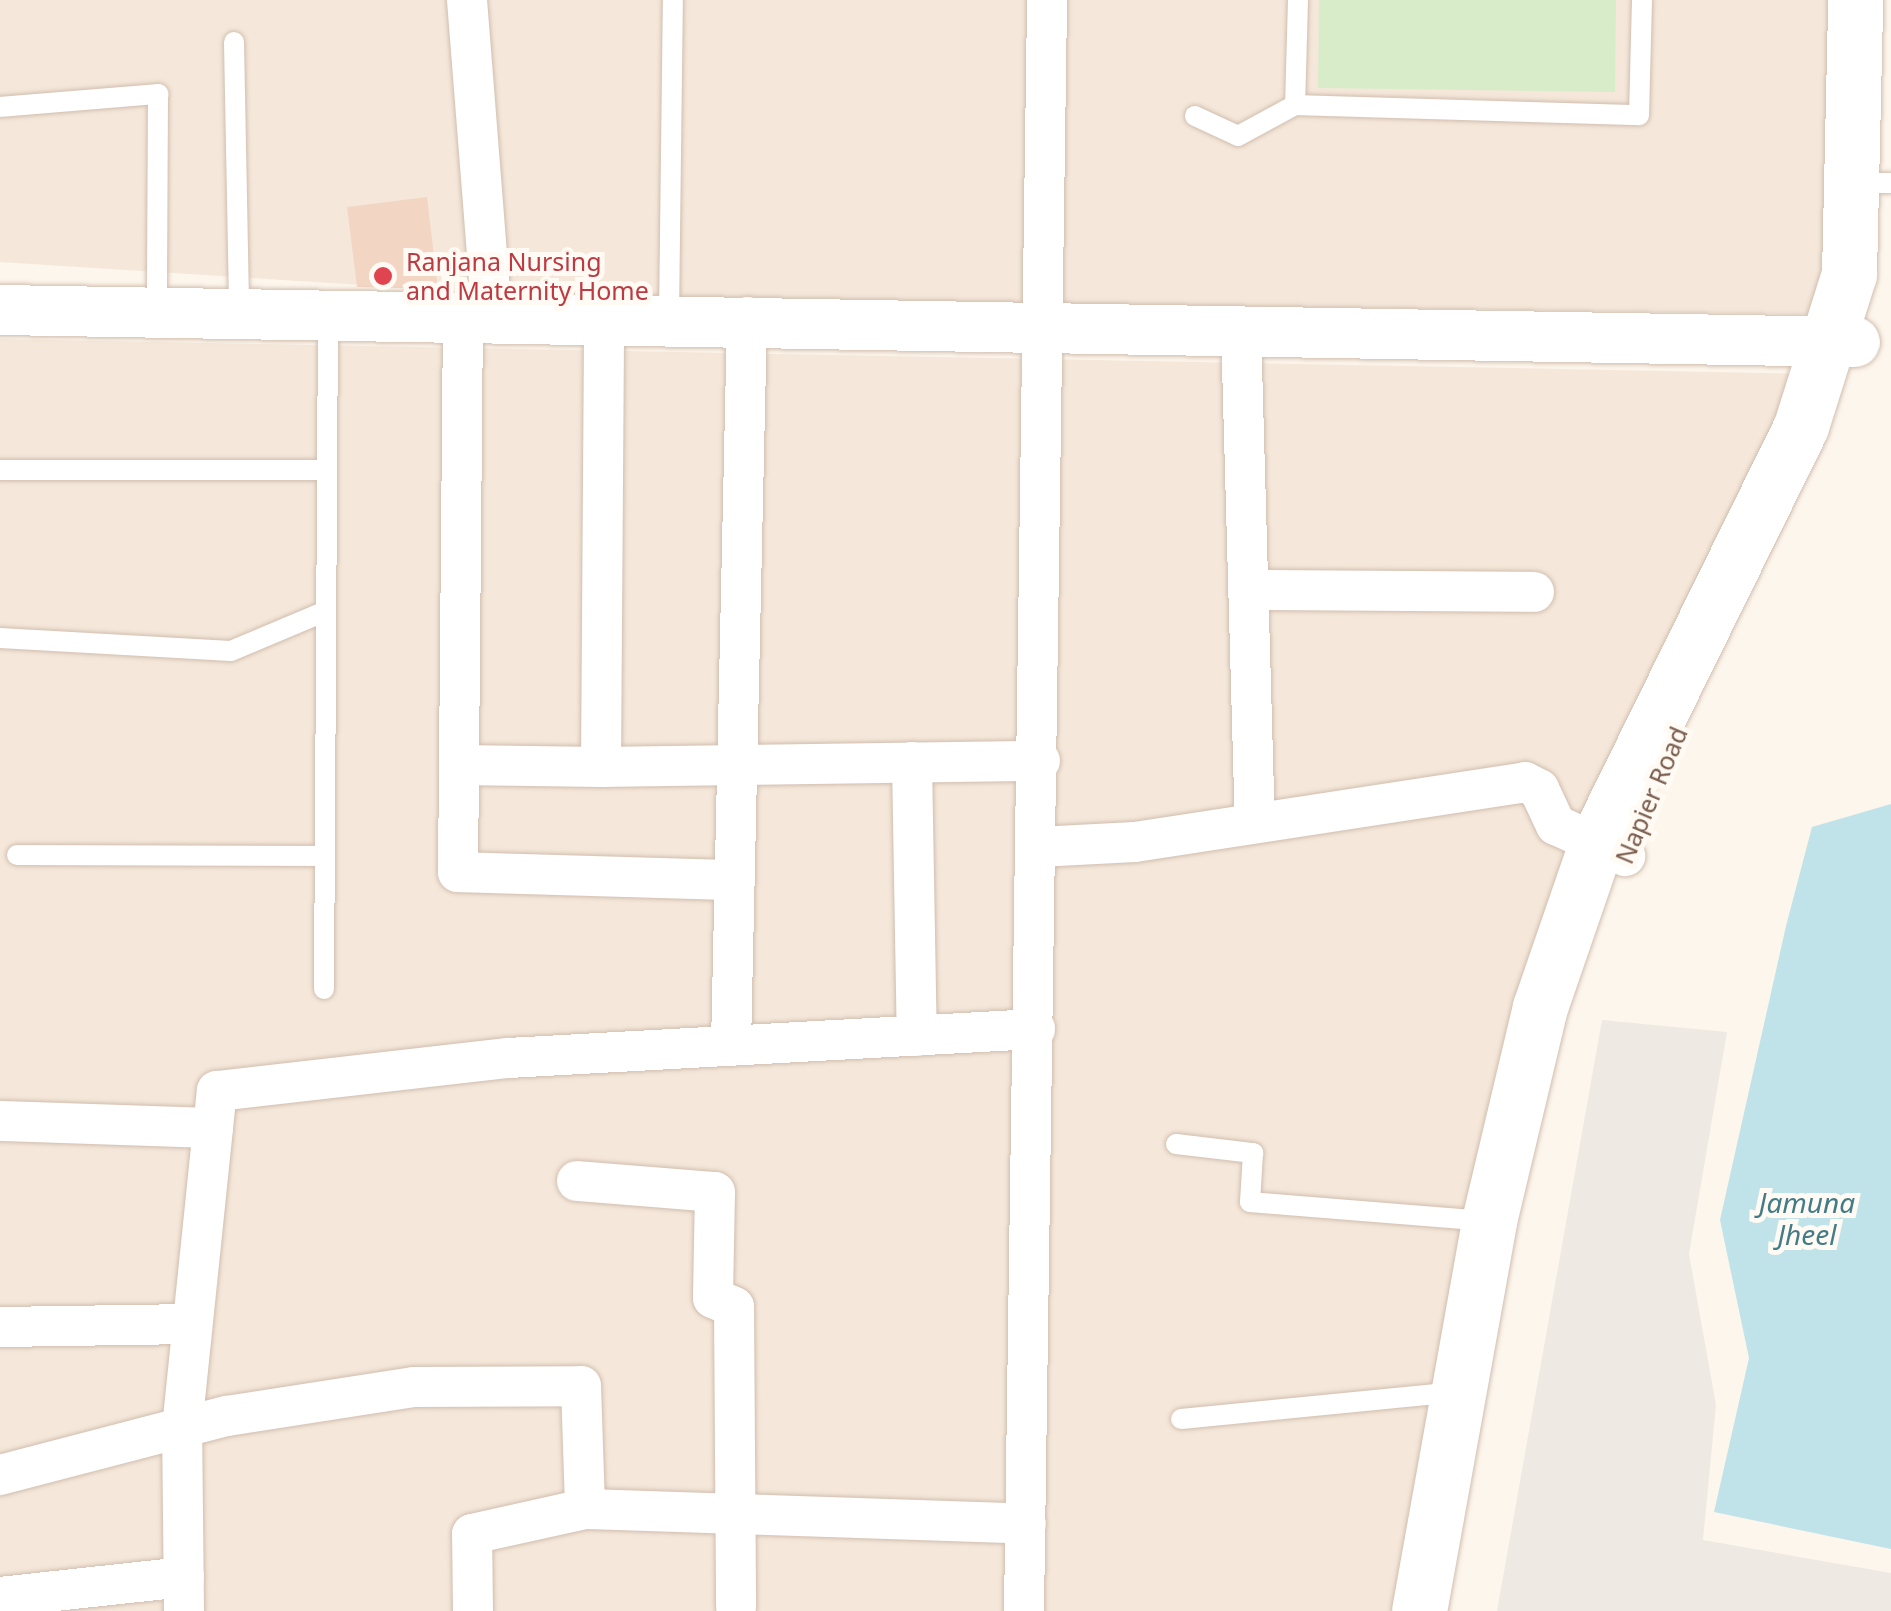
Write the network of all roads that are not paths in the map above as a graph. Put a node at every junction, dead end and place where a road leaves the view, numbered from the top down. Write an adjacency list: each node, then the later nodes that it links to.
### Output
1 (467, 0): 17 (street)
2 (673, 0): 19 (lane)
3 (1047, 0): 21 (street)
4 (1298, 0): 9 (lane)
5 (1642, 0): 9 (lane)
6 (1854, 0): 23 (main road)
7 (1883, 0): 12 (main road, Napier Road)
8 (234, 42): 15 (lane)
9 (1295, 105): 11 (lane)
10 (0, 107): 14 (lane)
11 (1195, 116)
12 (1884, 183): 23 (main road, Napier Road)
13 (0, 310): 14 (street)
14 (158, 311): 15 (street)
15 (239, 312): 16 (street)
16 (328, 313): 17 (street); 25 (lane)
17 (478, 314): 18 (street); 33 (street)
18 (604, 316): 19 (street); 34 (street)
19 (669, 316): 20 (street)
20 (747, 317): 21 (street); 32 (street)
21 (1048, 324): 22 (street); 30 (street)
22 (1241, 328): 23 (street); 26 (street)
23 (1839, 342): 37 (main road, Napier Road)
24 (0, 470): 25 (lane)
25 (326, 470): 28 (lane)
26 (1250, 590): 27 (street); 35 (street)
27 (1534, 592)
28 (326, 610): 29 (lane); 39 (lane)
29 (0, 638)
30 (1040, 761): 31 (street); 36 (street)
31 (912, 762): 32 (street); 43 (street)
32 (737, 764): 34 (street); 40 (street)
33 (459, 765): 34 (street); 40 (street)
34 (601, 767)
35 (1255, 823): 36 (street); 37 (street)
36 (1038, 846): 42 (street)
37 (1611, 849): 49 (main road); 65 (main road, Napier Road)
38 (17, 855): 39 (lane)
39 (324, 856): 41 (lane)
40 (734, 880): 44 (street)
41 (324, 989)
42 (1035, 1029): 43 (street); 58 (street)
43 (917, 1036): 44 (street)
44 (731, 1046): 46 (street)
45 (0, 1120): 46 (street)
46 (213, 1128): 50 (street)
47 (1176, 1144): 49 (lane)
48 (576, 1181): 57 (street)
49 (1489, 1221): 52 (main road)
50 (192, 1324): 51 (street); 54 (street)
51 (0, 1326)
52 (1459, 1392): 53 (lane); 64 (main road)
53 (1181, 1419)
54 (182, 1428): 55 (street); 56 (street); 59 (street)
55 (0, 1476)
56 (585, 1509): 57 (street); 62 (street)
57 (735, 1515): 58 (street); 61 (street)
58 (1026, 1524): 63 (street)
59 (184, 1594): 60 (street)
60 (0, 1596)
61 (736, 1607)
62 (472, 1611)
63 (1024, 1611)
64 (1418, 1611)
65 (1452, 1611)

